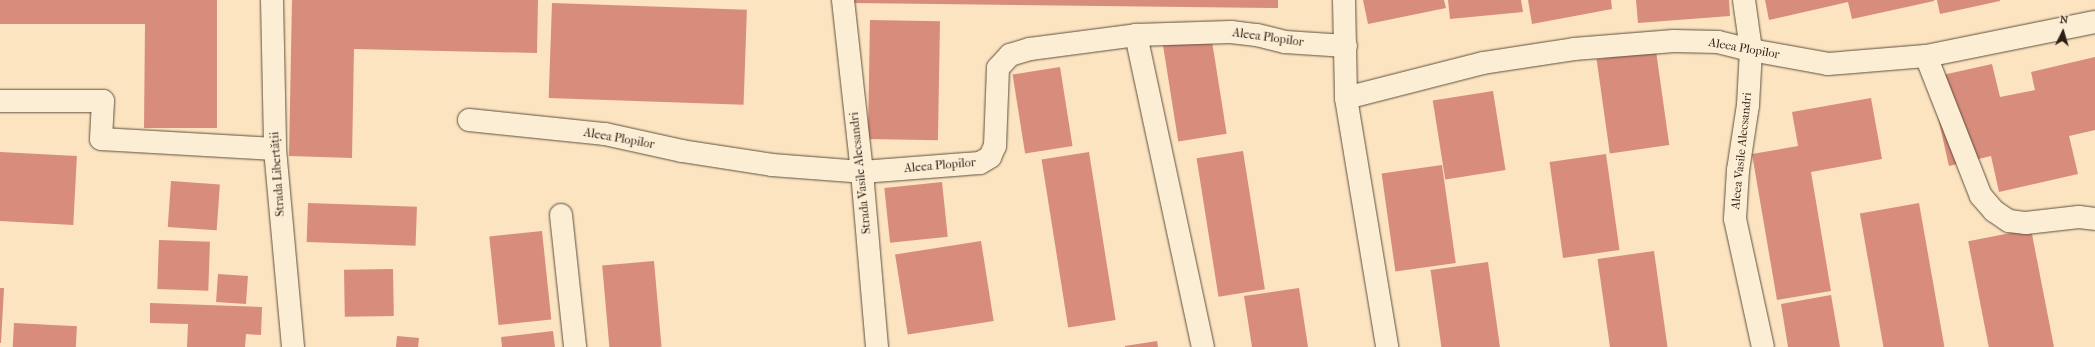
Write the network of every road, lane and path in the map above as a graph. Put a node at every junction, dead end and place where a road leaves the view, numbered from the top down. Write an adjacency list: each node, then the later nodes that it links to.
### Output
1 (272, 0): 13 (street, Strada Libertății)
2 (843, 0): 14 (street, Strada Vasile Alecsandri)
3 (1344, 0): 7 (street)
4 (1744, 0): 8 (street, Aleea Vasile Alecsandri)
5 (2095, 22): 9 (street, Aleea Plopilor)
6 (1136, 35): 7 (street, Aleea Plopilor); 14 (street, Aleea Plopilor); 20 (street)
7 (1346, 46): 10 (street)
8 (1751, 50): 9 (street, Aleea Plopilor); 10 (street, Aleea Plopilor); 22 (street, Aleea Vasile Alecsandri)
9 (1926, 56): 16 (street)
10 (1346, 98): 21 (street)
11 (0, 100): 13 (street)
12 (469, 120): 14 (street, Aleea Plopilor)
13 (275, 149): 17 (street, Strada Libertății)
14 (862, 172): 19 (street, Strada Vasile Alecsandri)
15 (561, 215): 18 (street)
16 (2095, 219)
17 (293, 347)
18 (575, 347)
19 (877, 347)
20 (1202, 347)
21 (1387, 347)
22 (1763, 347)

